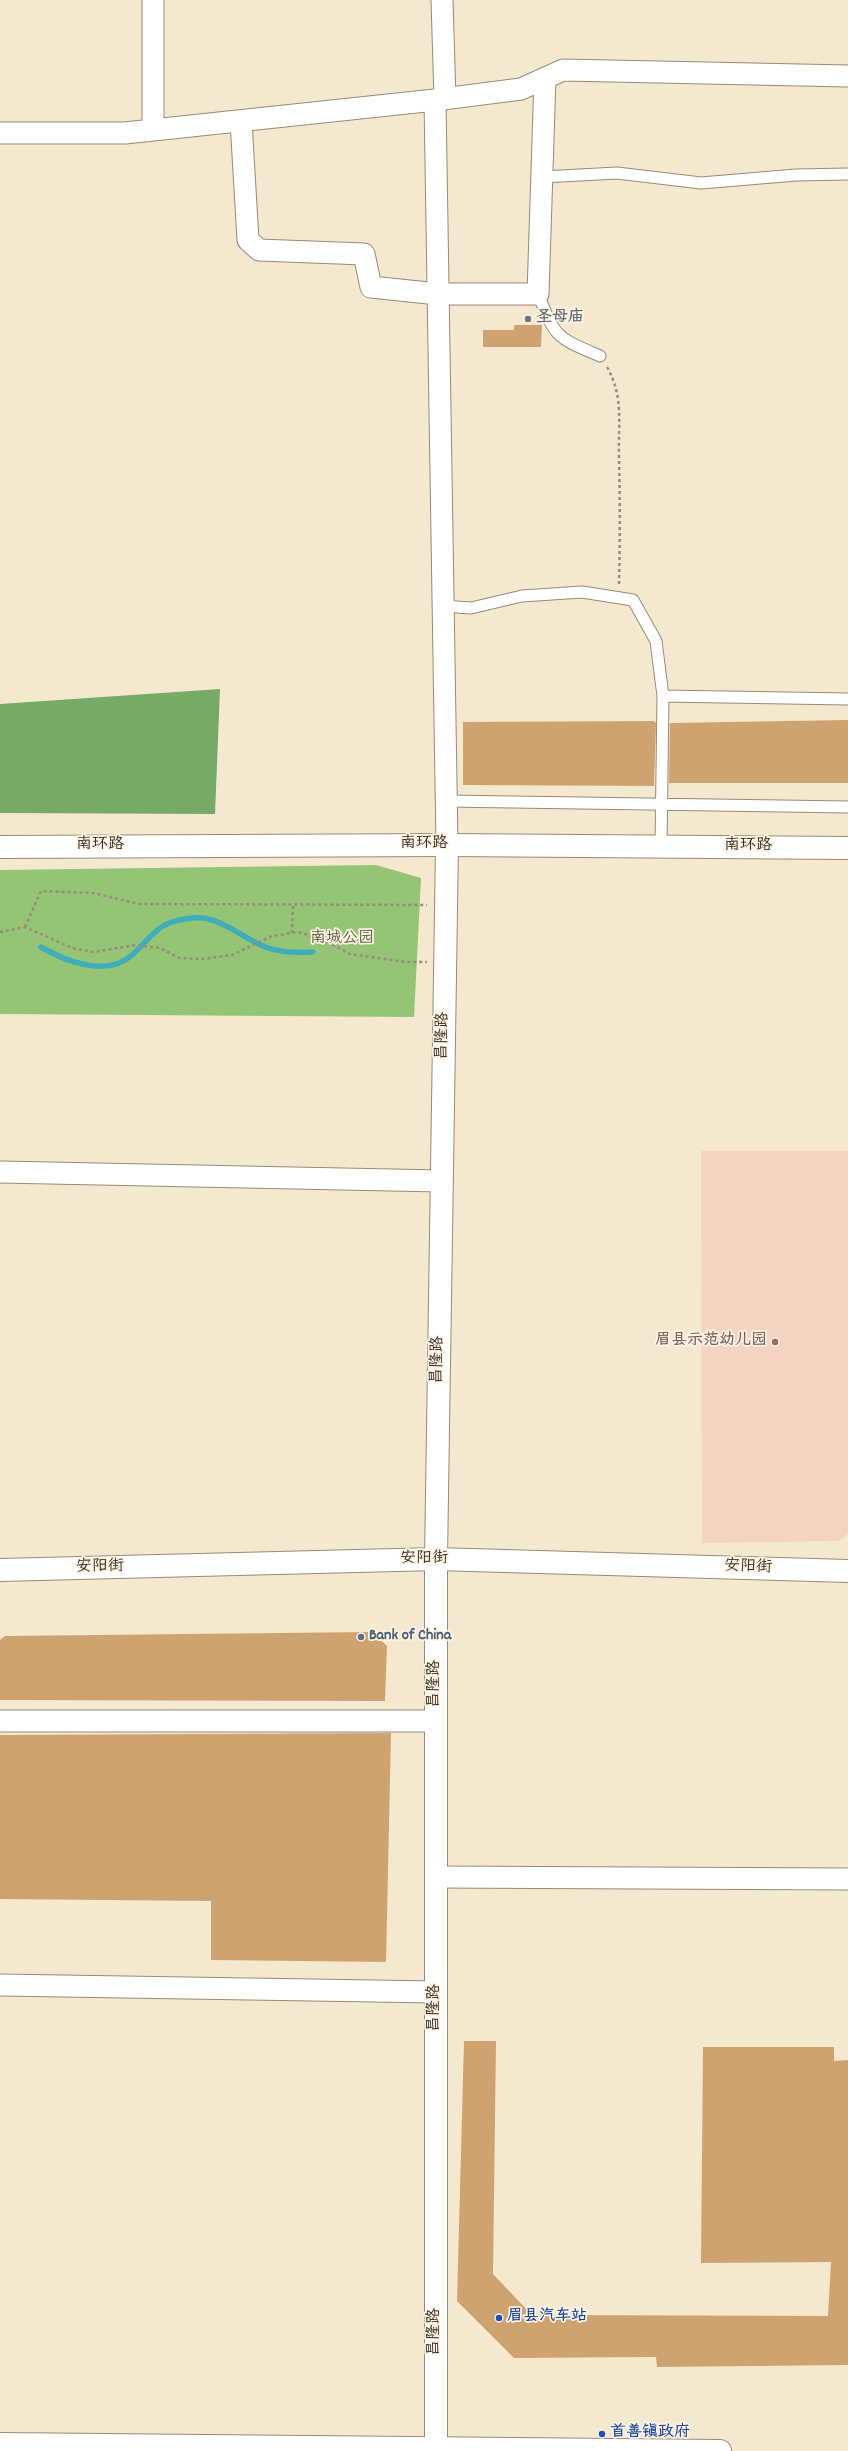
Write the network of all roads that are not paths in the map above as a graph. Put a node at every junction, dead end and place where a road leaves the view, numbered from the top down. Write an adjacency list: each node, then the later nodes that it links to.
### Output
1 (153, 0): 7 (street)
2 (442, 0): 5 (street)
3 (848, 76): 4 (street)
4 (545, 78): 5 (street); 10 (street)
5 (440, 99): 6 (street); 11 (street)
6 (241, 121): 7 (street); 11 (street)
7 (153, 130): 8 (street)
8 (0, 133)
9 (848, 174): 10 (lane)
10 (542, 177): 12 (street)
11 (438, 294): 12 (street); 14 (street)
12 (538, 294): 13 (lane)
13 (600, 356)
14 (443, 606): 15 (lane); 17 (street)
15 (663, 696): 16 (lane); 18 (lane)
16 (848, 699)
17 (446, 801): 18 (lane); 20 (street)
18 (662, 805): 19 (lane); 21 (lane)
19 (848, 807)
20 (447, 845): 21 (main road, 南环路); 22 (main road, 南环路); 25 (main road, 昌隆路)
21 (661, 846): 23 (main road, 南环路)
22 (0, 847)
23 (848, 848)
24 (0, 1172): 25 (street)
25 (441, 1181): 26 (main road, 昌隆路)
26 (436, 1559): 27 (main road, 安阳街); 28 (main road, 安阳街); 30 (main road, 昌隆路)
27 (0, 1570)
28 (848, 1571)
29 (0, 1721): 30 (street)
30 (436, 1721): 31 (main road, 昌隆路)
31 (436, 1877): 32 (street); 34 (main road, 昌隆路)
32 (848, 1880)
33 (0, 1985): 34 (street)
34 (436, 1992): 37 (main road, 昌隆路)
35 (0, 2444): 36 (main road)
36 (188, 2448): 37 (main road)
37 (436, 2450): 38 (main road)
38 (720, 2451)

